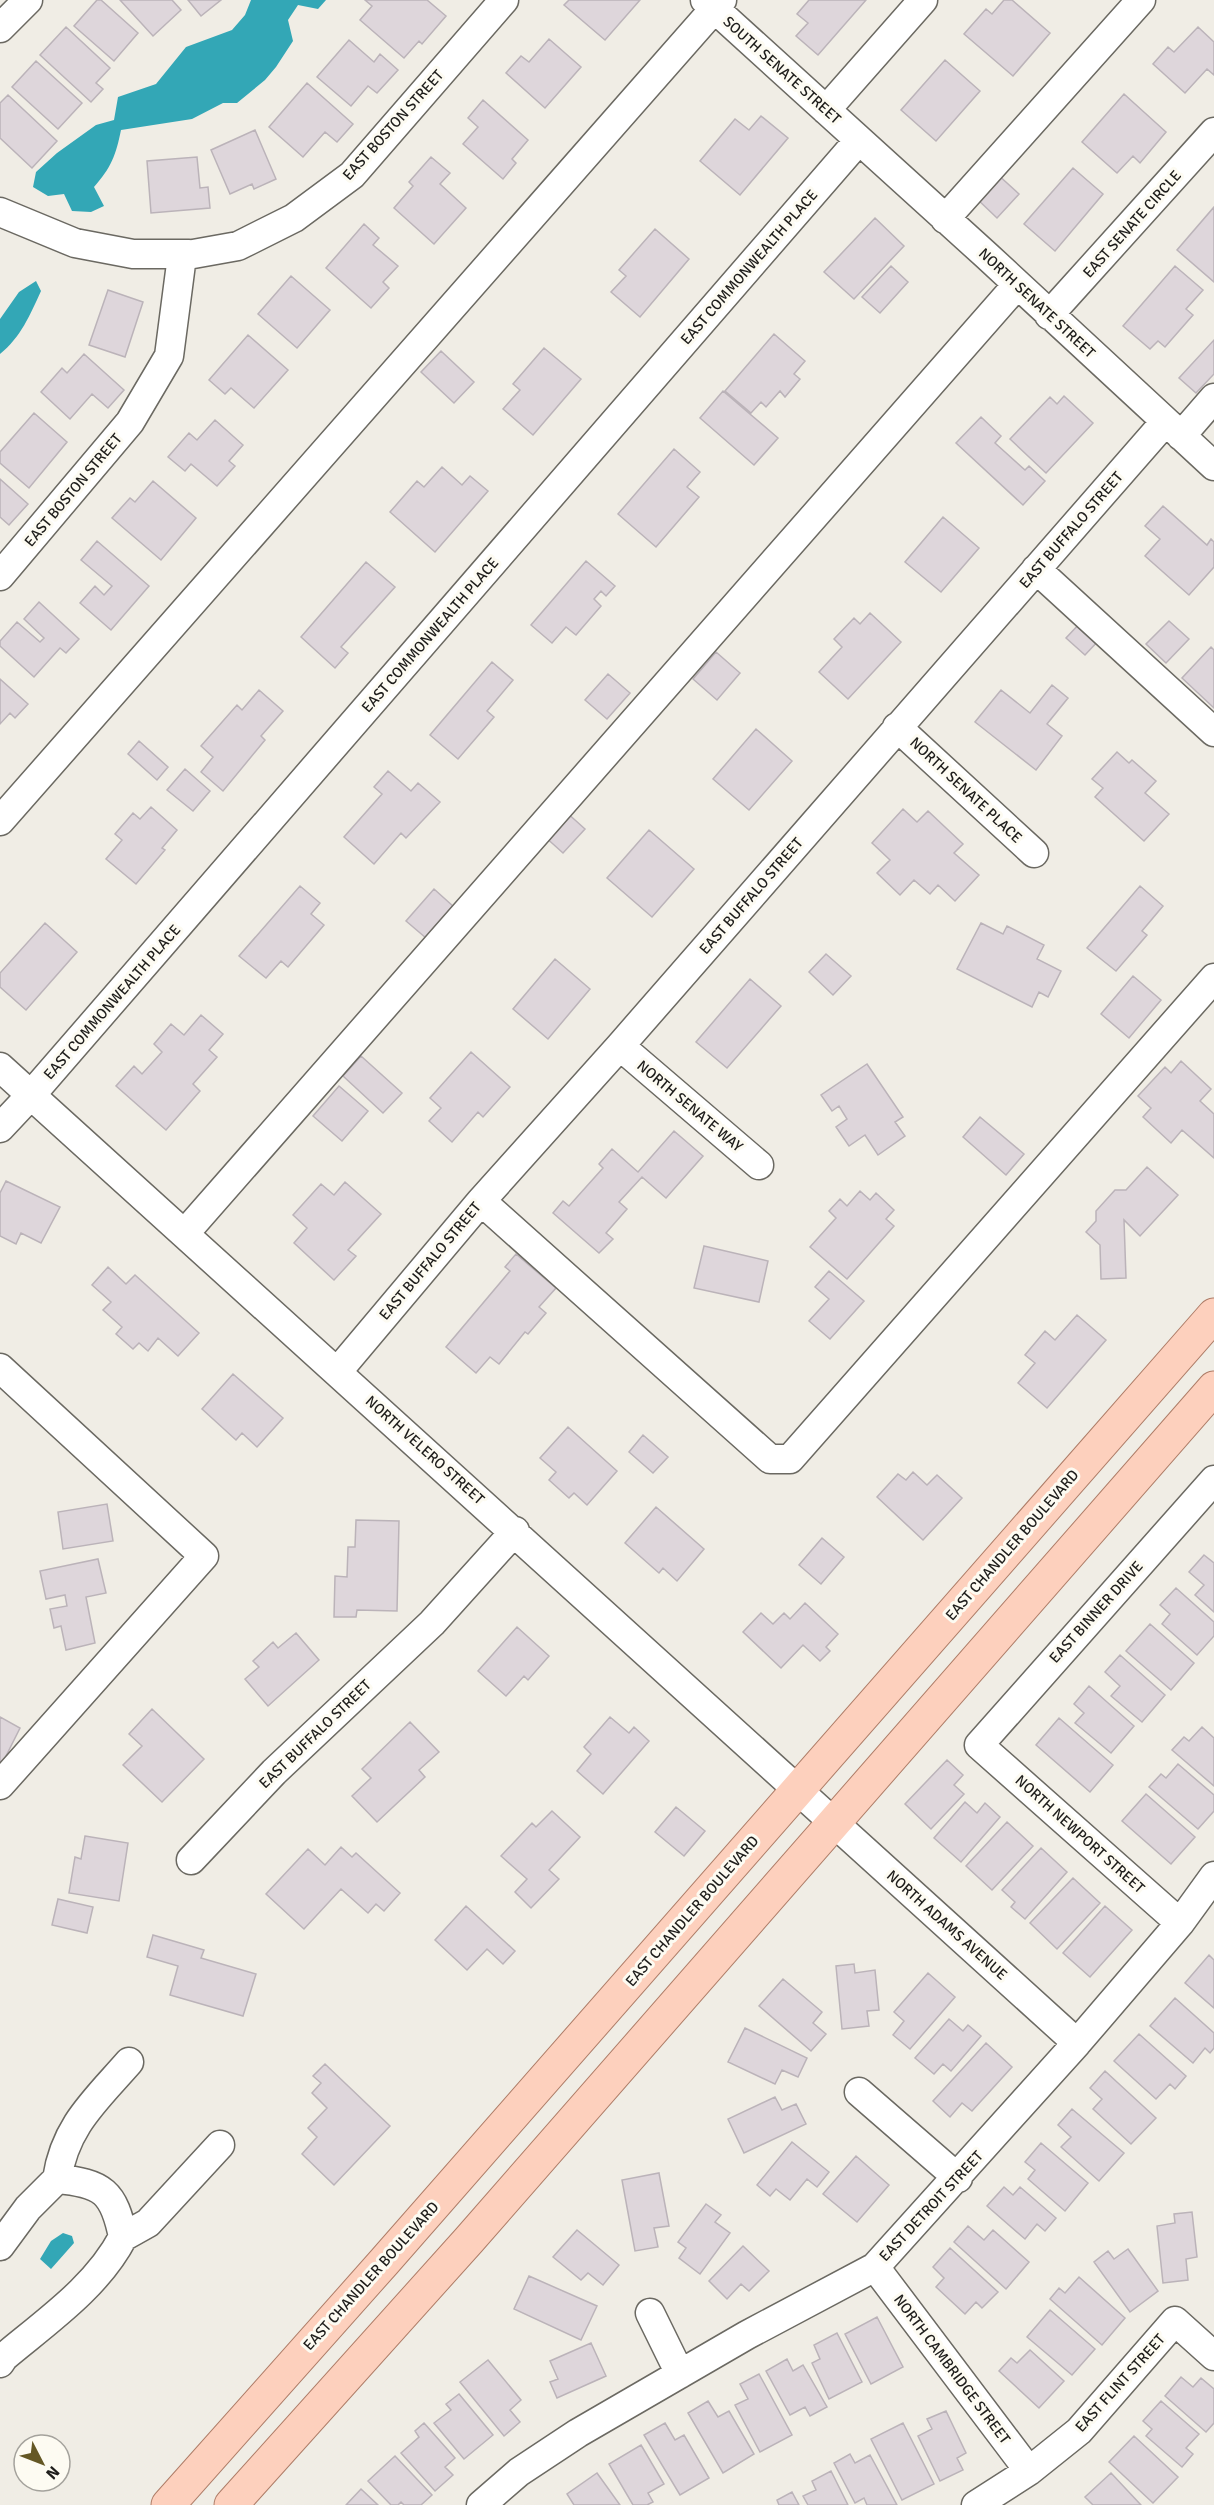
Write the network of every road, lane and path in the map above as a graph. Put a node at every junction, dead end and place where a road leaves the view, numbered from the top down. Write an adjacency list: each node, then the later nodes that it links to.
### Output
1 (28, 0): 6 (street)
2 (504, 0): 12 (street, EAST BOSTON STREET)
3 (923, 0): 7 (street)
4 (1141, 0): 11 (street)
5 (714, 3): 7 (street, SOUTH SENATE STREET); 22 (street)
6 (0, 28)
7 (826, 110): 9 (street, SOUTH SENATE STREET)
8 (1214, 132): 14 (street, EAST SENATE CIRCLE)
9 (859, 140): 11 (street, NORTH SENATE STREET); 27 (street, EAST COMMONWEALTH PLACE)
10 (0, 212): 12 (street)
11 (945, 219): 13 (street, NORTH SENATE STREET)
12 (189, 254): 19 (street, EAST BOSTON STREET)
13 (1017, 285): 14 (street, NORTH SENATE STREET); 31 (street)
14 (1049, 315): 16 (street, NORTH SENATE STREET)
15 (1214, 398): 16 (street, EAST BUFFALO STREET)
16 (1173, 429): 17 (street, NORTH SENATE STREET); 18 (street, EAST BUFFALO STREET)
17 (1214, 466)
18 (1036, 569): 20 (street, EAST BUFFALO STREET); 21 (street)
19 (0, 576)
20 (897, 727): 23 (street, NORTH SENATE PLACE); 25 (street, EAST BUFFALO STREET)
21 (1214, 732)
22 (0, 821)
23 (1034, 853)
24 (1213, 995): 30 (street)
25 (620, 1047): 29 (street, NORTH SENATE WAY); 30 (street, EAST BUFFALO STREET)
26 (0, 1067): 27 (street, NORTH VELERO STREET)
27 (31, 1095): 28 (street, EAST COMMONWEALTH PLACE); 31 (street, NORTH VELERO STREET)
28 (0, 1128)
29 (759, 1165)
30 (481, 1201): 34 (street, EAST BUFFALO STREET)
31 (185, 1233): 34 (street, NORTH VELERO STREET)
32 (1214, 1315): 40 (main road, EAST CHANDLER BOULEVARD)
33 (0, 1368): 39 (street)
34 (338, 1371): 37 (street, NORTH VELERO STREET)
35 (1214, 1388): 40 (main road, EAST CHANDLER BOULEVARD)
36 (1214, 1480): 38 (street, EAST BINNER DRIVE)
37 (514, 1531): 40 (street, NORTH VELERO STREET); 41 (street, EAST BUFFALO STREET)
38 (979, 1744): 43 (street, NORTH NEWPORT STREET)
39 (0, 1785)
40 (817, 1807): 44 (street, NORTH ADAMS AVENUE); 58 (main road, EAST CHANDLER BOULEVARD); 59 (main road, EAST CHANDLER BOULEVARD)
41 (191, 1860)
42 (1214, 1876): 43 (street, EAST DETROIT STREET)
43 (1180, 1923): 44 (street, EAST DETROIT STREET)
44 (1077, 2043): 48 (street, EAST DETROIT STREET)
45 (129, 2062): 49 (street)
46 (859, 2092): 48 (street)
47 (220, 2145): 50 (street)
48 (958, 2178): 52 (street, EAST DETROIT STREET)
49 (57, 2179): 50 (street); 51 (street)
50 (123, 2236): 55 (street)
51 (0, 2246)
52 (875, 2267): 56 (street, EAST DETROIT STREET); 57 (street, NORTH CAMBRIDGE STREET)
53 (650, 2313): 56 (street)
54 (1214, 2356): 57 (street, EAST FLINT STREET)
55 (0, 2363)
56 (680, 2374): 60 (street, EAST DETROIT STREET)
57 (1029, 2471): 61 (street, EAST FLINT STREET)
58 (168, 2505)
59 (231, 2505)
60 (481, 2505)
61 (976, 2505)

